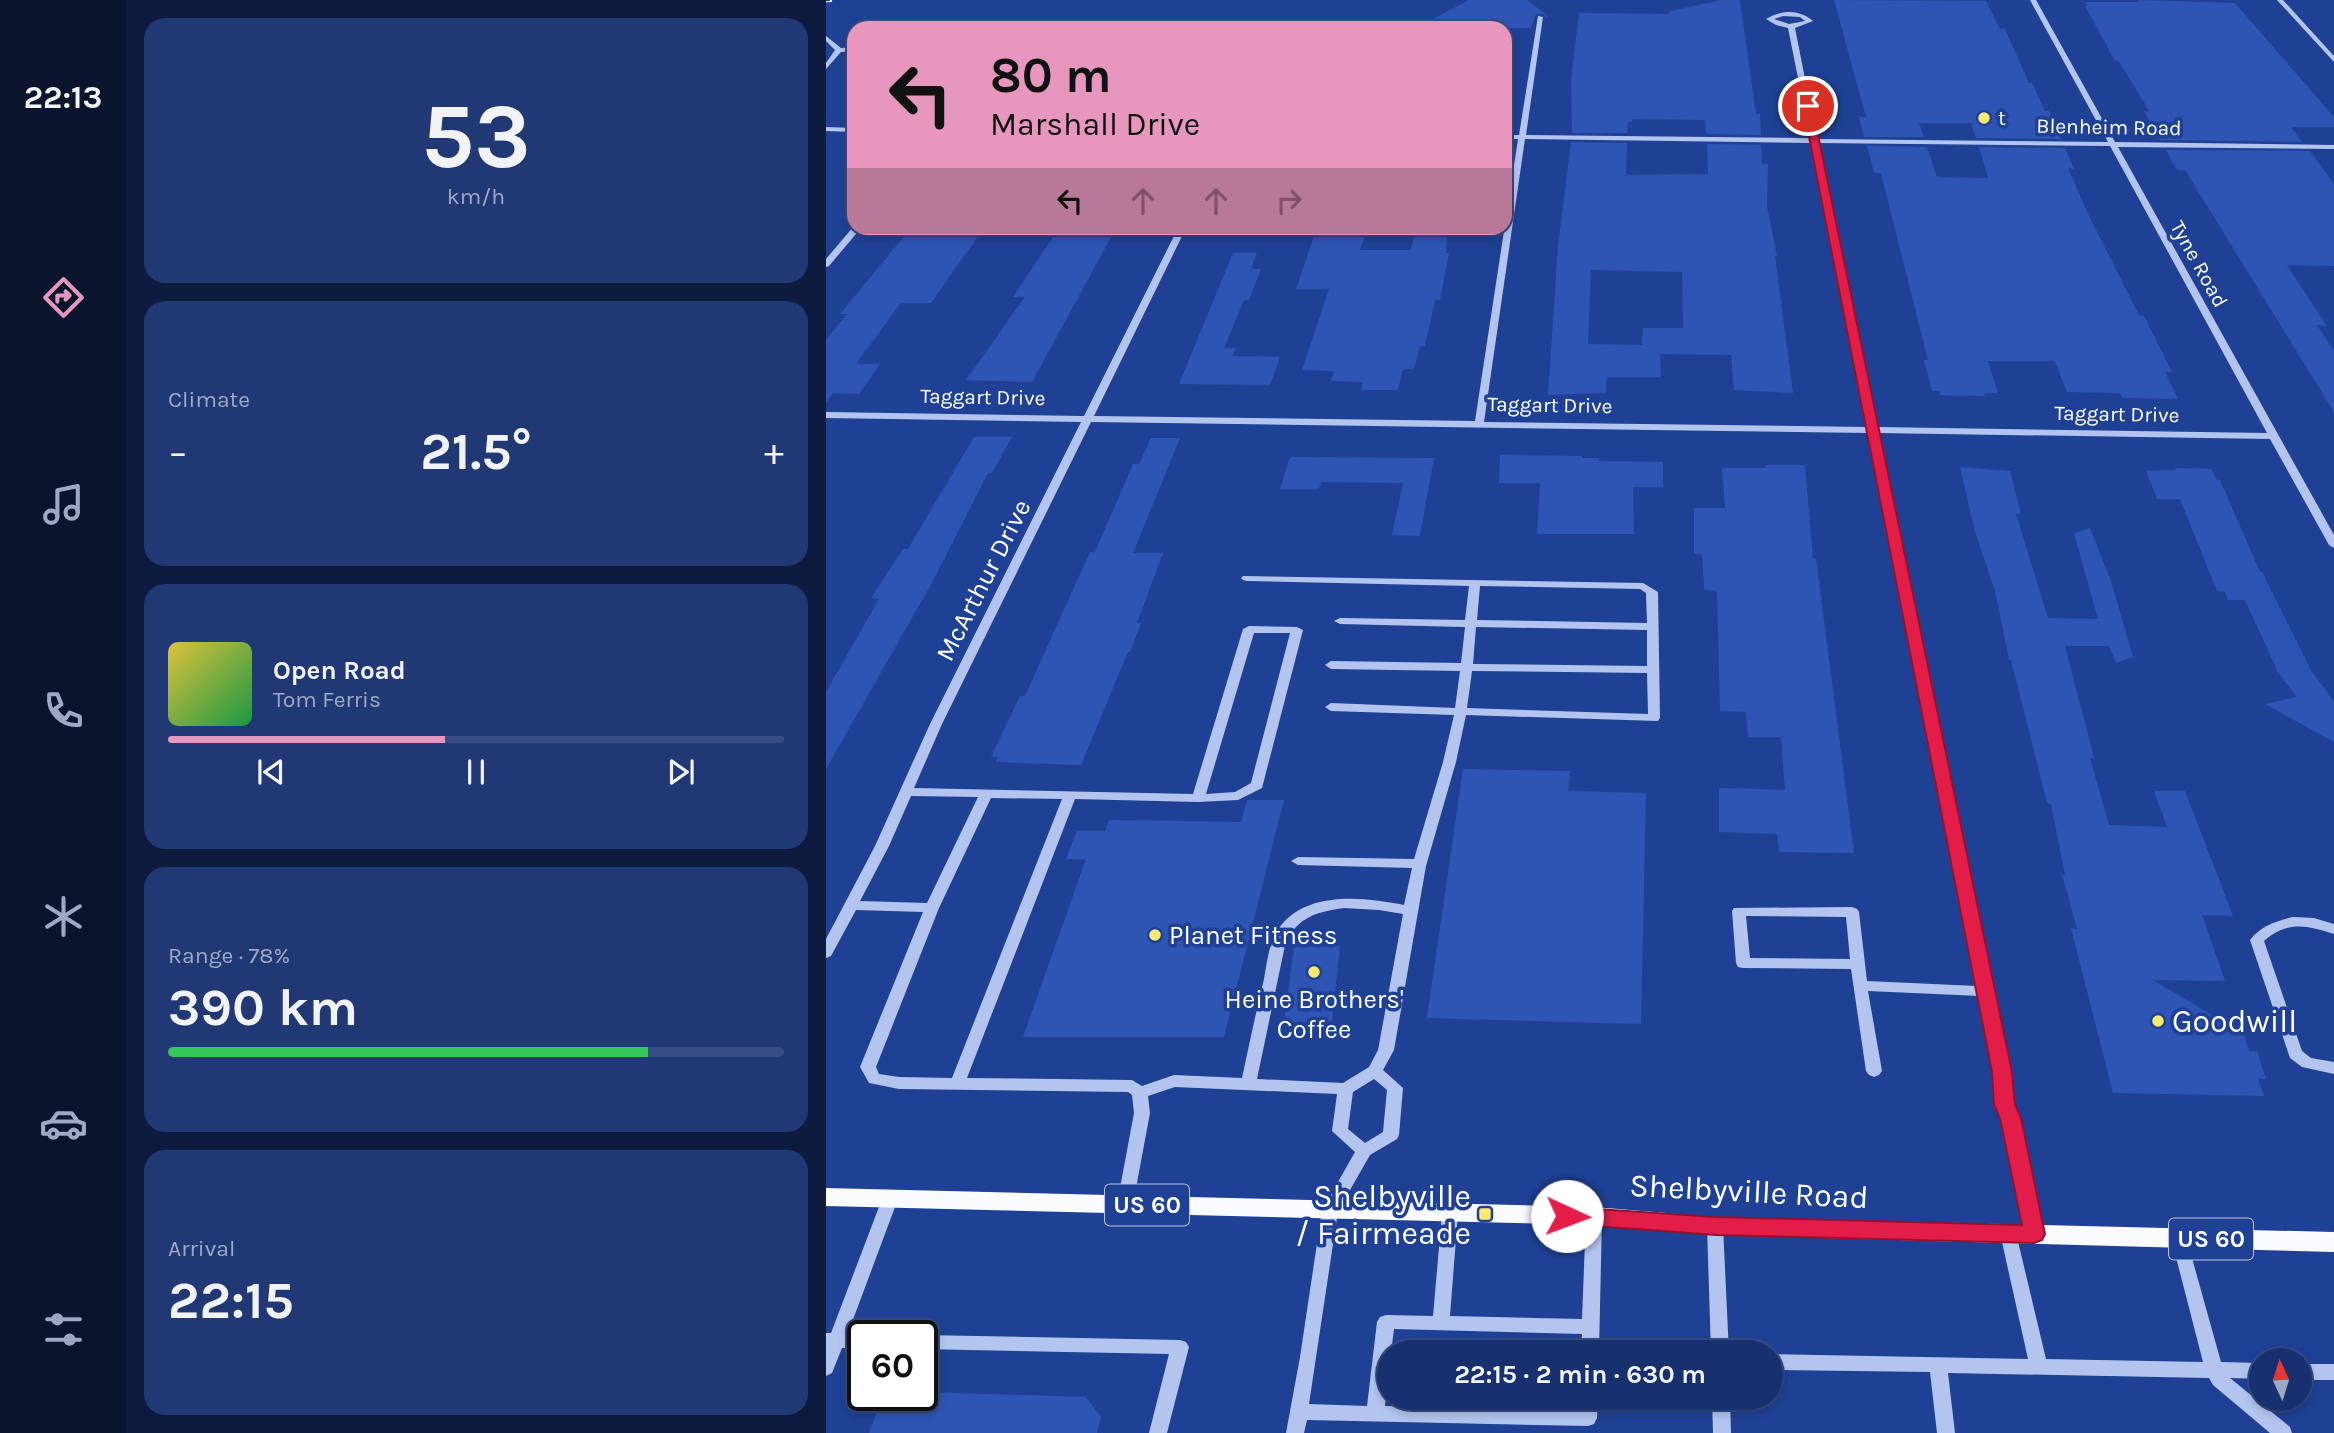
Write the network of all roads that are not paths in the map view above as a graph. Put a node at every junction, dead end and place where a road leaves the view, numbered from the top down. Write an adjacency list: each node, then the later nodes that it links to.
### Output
1 (2033, 0): 15 (street, Tyne Road)
2 (2280, 0): 8 (street)
3 (1540, 17): 13 (street)
4 (1791, 26): 4 (street); 14 (street)
5 (826, 38): 7 (street)
6 (847, 49): 7 (street)
7 (839, 50): 9 (street)
8 (2334, 60)
9 (826, 67)
10 (826, 129): 11 (street)
11 (847, 130)
12 (1512, 137): 13 (street, Blenheim Road)
13 (1521, 138): 14 (street, Blenheim Road); 17 (street)
14 (1815, 140): 15 (street, Blenheim Road); 25 (street)
15 (2113, 144): 16 (street, Blenheim Road); 26 (street, Tyne Road)
16 (2334, 147)
17 (1512, 199)
18 (851, 235): 21 (street)
19 (1179, 235): 23 (street, McArthur Drive)
20 (1507, 235): 24 (street)
21 (826, 264)
22 (826, 415): 23 (street, Taggart Drive)
23 (1089, 418): 24 (street, Taggart Drive); 38 (street, McArthur Drive)
24 (1479, 424): 25 (street, Taggart Drive)
25 (1871, 429): 26 (street, Taggart Drive); 52 (street)
26 (2273, 436): 27 (street, Tyne Road)
27 (2334, 545)
28 (1247, 578): 29 (street)
29 (1475, 583): 31 (street); 32 (street)
30 (1340, 621): 31 (street)
31 (1470, 625): 32 (street); 34 (street)
32 (1653, 627): 35 (street)
33 (1331, 665): 34 (street)
34 (1465, 666): 35 (street); 37 (street)
35 (1654, 670): 37 (street)
36 (1331, 707): 37 (street)
37 (1460, 712): 43 (street)
38 (906, 792): 39 (street); 44 (street, McArthur Drive)
39 (986, 795): 40 (street); 45 (street)
40 (1070, 795): 41 (street); 56 (street)
41 (1198, 798): 41 (street)
42 (1298, 861): 43 (street)
43 (1419, 863): 46 (street)
44 (851, 905): 45 (street); 47 (street, McArthur Drive)
45 (932, 908): 56 (street)
46 (1411, 911): 54 (street); 57 (street)
47 (833, 927): 49 (street, McArthur Drive)
48 (2334, 929): 53 (street)
49 (826, 953)
50 (1858, 964): 50 (street); 51 (street)
51 (1860, 986): 52 (lane); 55 (lane)
52 (1985, 991): 69 (street)
53 (2334, 1068)
54 (1375, 1071): 58 (street); 60 (street)
55 (1874, 1071)
56 (957, 1084): 59 (street)
57 (1248, 1085): 58 (street); 59 (street)
58 (1346, 1089): 60 (street)
59 (1140, 1093): 63 (street)
60 (1364, 1150): 64 (street)
61 (826, 1197): 62 (main road, Shelbyville Road / US 60)
62 (890, 1199): 63 (main road, Shelbyville Road / US 60); 74 (street)
63 (1125, 1204): 64 (main road, Shelbyville Road / US 60)
64 (1330, 1210): 65 (main road, Shelbyville Road / US 60); 88 (street)
65 (1450, 1213): 66 (main road, Shelbyville Road / US 60); 72 (street)
66 (1594, 1216): 67 (main road, Shelbyville Road / US 60); 73 (street)
67 (1716, 1226): 68 (main road, Shelbyville Road / US 60); 76 (street)
68 (2008, 1233): 69 (main road, Shelbyville Road / US 60); 80 (street)
69 (2034, 1234): 70 (main road, Shelbyville Road / US 60)
70 (2179, 1238): 71 (main road, Shelbyville Road / US 60); 82 (street)
71 (2334, 1242)
72 (1441, 1323): 73 (street); 89 (street)
73 (1591, 1327): 75 (street)
74 (831, 1340): 81 (street)
75 (1590, 1340)
76 (1720, 1340)
77 (938, 1342): 90 (street)
78 (1783, 1362): 79 (street)
79 (1938, 1365): 80 (street); 93 (lane)
80 (2039, 1367): 82 (street)
81 (826, 1368)
82 (2214, 1370): 83 (street); 94 (street)
83 (2249, 1371)
84 (2312, 1372): 85 (street)
85 (2334, 1372)
86 (1588, 1410): 89 (street)
87 (1721, 1410): 92 (street)
88 (1299, 1412): 89 (street); 91 (street)
89 (1375, 1414)
90 (1158, 1433)
91 (1295, 1433)
92 (1722, 1433)
93 (1946, 1433)
94 (2283, 1433)

